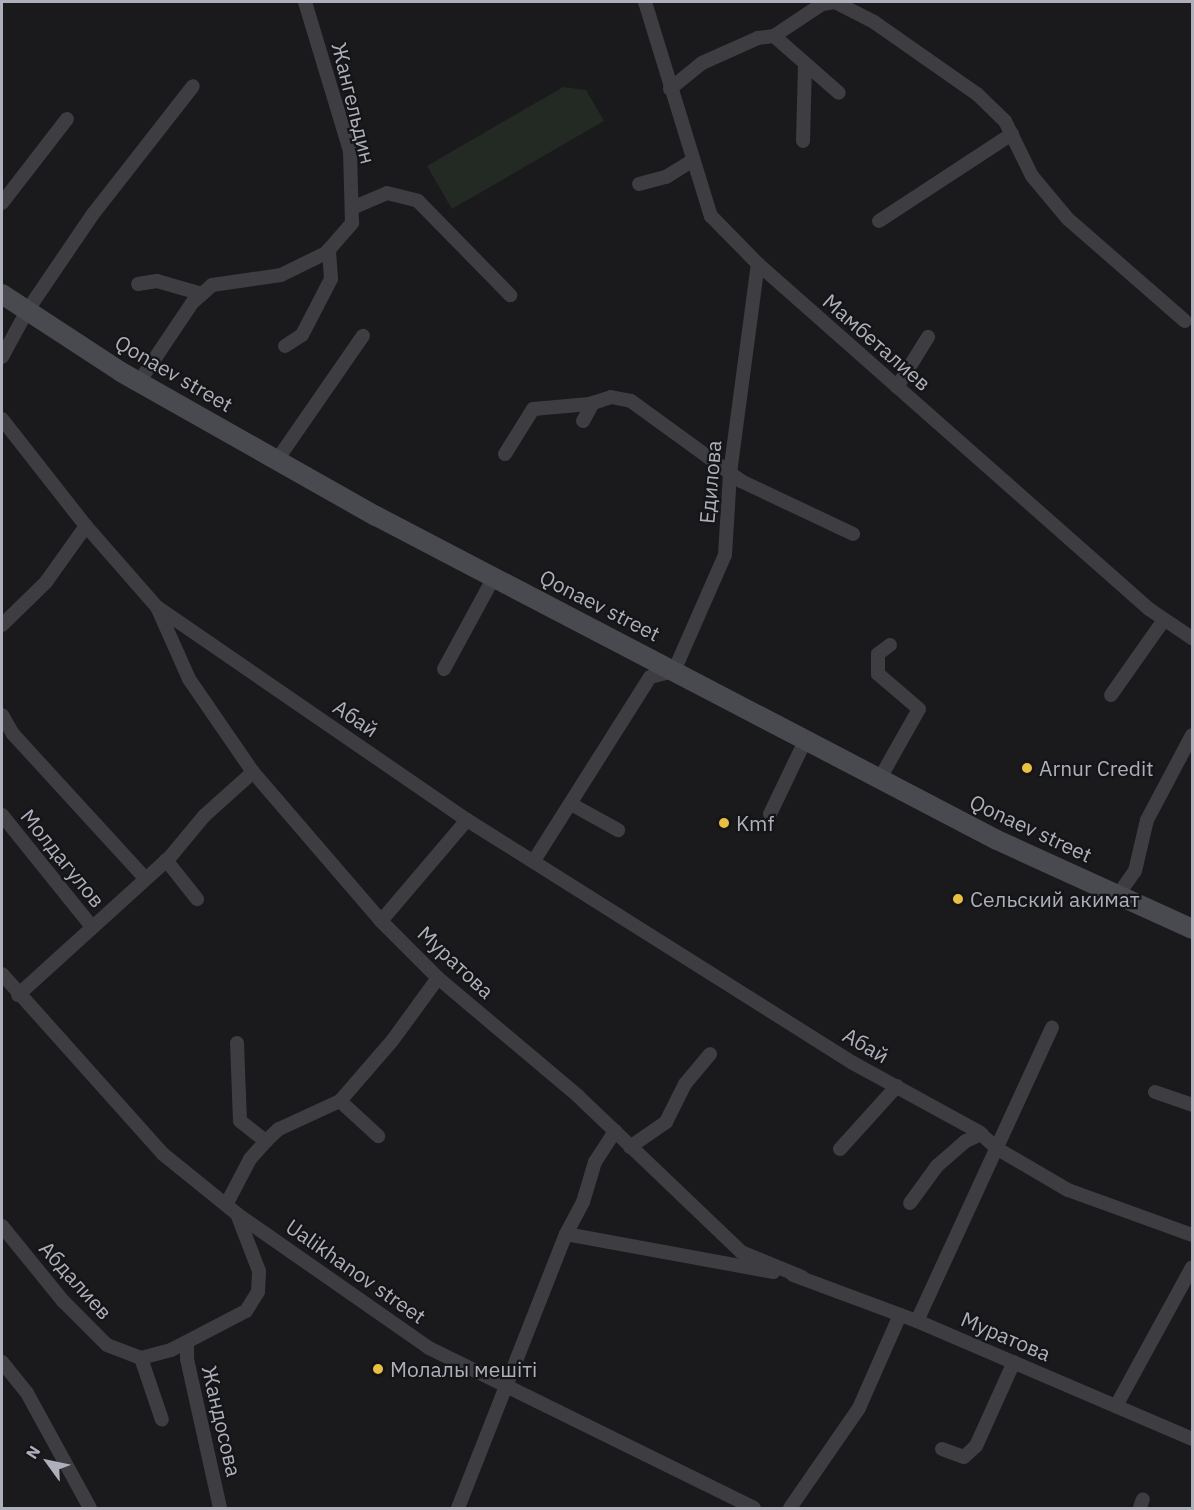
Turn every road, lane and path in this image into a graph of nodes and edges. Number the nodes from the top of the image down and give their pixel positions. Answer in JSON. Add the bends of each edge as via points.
{"nodes":[{"id":1,"x":305,"y":2,"type":"edge"},
{"id":2,"x":645,"y":2,"type":"edge"},
{"id":3,"x":835,"y":2,"type":"edge"},
{"id":4,"x":774,"y":36,"type":"junction"},
{"id":5,"x":806,"y":66,"type":"junction"},
{"id":6,"x":193,"y":86,"type":"dead end"},
{"id":7,"x":670,"y":89,"type":"junction"},
{"id":8,"x":839,"y":93,"type":"dead end"},
{"id":9,"x":67,"y":118,"type":"dead end"},
{"id":10,"x":1012,"y":134,"type":"junction"},
{"id":11,"x":803,"y":141,"type":"dead end"},
{"id":12,"x":692,"y":161,"type":"junction"},
{"id":13,"x":639,"y":184,"type":"dead end"},
{"id":14,"x":2,"y":202,"type":"edge"},
{"id":15,"x":352,"y":208,"type":"junction"},
{"id":16,"x":879,"y":222,"type":"dead end"},
{"id":17,"x":329,"y":249,"type":"junction"},
{"id":18,"x":758,"y":264,"type":"junction"},
{"id":19,"x":138,"y":284,"type":"dead end"},
{"id":20,"x":2,"y":294,"type":"edge"},
{"id":21,"x":202,"y":294,"type":"junction"},
{"id":22,"x":510,"y":295,"type":"dead end"},
{"id":23,"x":27,"y":311,"type":"junction"},
{"id":24,"x":1185,"y":321,"type":"dead end"},
{"id":25,"x":363,"y":336,"type":"dead end"},
{"id":26,"x":928,"y":337,"type":"dead end"},
{"id":27,"x":285,"y":346,"type":"dead end"},
{"id":28,"x":2,"y":357,"type":"edge"},
{"id":29,"x":139,"y":382,"type":"junction"},
{"id":30,"x":897,"y":387,"type":"junction"},
{"id":31,"x":592,"y":403,"type":"junction"},
{"id":32,"x":2,"y":419,"type":"edge"},
{"id":33,"x":583,"y":421,"type":"dead end"},
{"id":34,"x":505,"y":454,"type":"dead end"},
{"id":35,"x":277,"y":460,"type":"junction"},
{"id":36,"x":730,"y":472,"type":"junction"},
{"id":37,"x":86,"y":526,"type":"junction"},
{"id":38,"x":853,"y":534,"type":"dead end"},
{"id":39,"x":494,"y":577,"type":"junction"},
{"id":40,"x":157,"y":607,"type":"junction"},
{"id":41,"x":1164,"y":620,"type":"junction"},
{"id":42,"x":2,"y":625,"type":"edge"},
{"id":43,"x":1192,"y":638,"type":"edge"},
{"id":44,"x":890,"y":645,"type":"dead end"},
{"id":45,"x":444,"y":669,"type":"dead end"},
{"id":46,"x":674,"y":671,"type":"junction"},
{"id":47,"x":1111,"y":695,"type":"dead end"},
{"id":48,"x":2,"y":715,"type":"edge"},
{"id":49,"x":1192,"y":735,"type":"edge"},
{"id":50,"x":805,"y":741,"type":"junction"},
{"id":51,"x":253,"y":772,"type":"junction"},
{"id":52,"x":879,"y":780,"type":"junction"},
{"id":53,"x":571,"y":804,"type":"junction"},
{"id":54,"x":770,"y":814,"type":"dead end"},
{"id":55,"x":2,"y":815,"type":"edge"},
{"id":56,"x":467,"y":820,"type":"junction"},
{"id":57,"x":618,"y":830,"type":"dead end"},
{"id":58,"x":535,"y":859,"type":"junction"},
{"id":59,"x":166,"y":860,"type":"junction"},
{"id":60,"x":145,"y":878,"type":"junction"},
{"id":61,"x":1118,"y":895,"type":"junction"},
{"id":62,"x":197,"y":899,"type":"dead end"},
{"id":63,"x":381,"y":921,"type":"junction"},
{"id":64,"x":92,"y":927,"type":"junction"},
{"id":65,"x":1192,"y":929,"type":"edge"},
{"id":66,"x":2,"y":974,"type":"edge"},
{"id":67,"x":438,"y":978,"type":"junction"},
{"id":68,"x":18,"y":994,"type":"junction"},
{"id":69,"x":1052,"y":1028,"type":"dead end"},
{"id":70,"x":237,"y":1043,"type":"dead end"},
{"id":71,"x":710,"y":1054,"type":"dead end"},
{"id":72,"x":897,"y":1086,"type":"junction"},
{"id":73,"x":1155,"y":1092,"type":"dead end"},
{"id":74,"x":340,"y":1101,"type":"junction"},
{"id":75,"x":1192,"y":1105,"type":"edge"},
{"id":76,"x":615,"y":1131,"type":"junction"},
{"id":77,"x":981,"y":1134,"type":"junction"},
{"id":78,"x":378,"y":1136,"type":"dead end"},
{"id":79,"x":266,"y":1141,"type":"junction"},
{"id":80,"x":630,"y":1147,"type":"junction"},
{"id":81,"x":996,"y":1148,"type":"junction"},
{"id":82,"x":840,"y":1149,"type":"dead end"},
{"id":83,"x":910,"y":1203,"type":"dead end"},
{"id":84,"x":226,"y":1205,"type":"junction"},
{"id":85,"x":237,"y":1214,"type":"junction"},
{"id":86,"x":2,"y":1226,"type":"edge"},
{"id":87,"x":566,"y":1234,"type":"junction"},
{"id":88,"x":1192,"y":1235,"type":"edge"},
{"id":89,"x":1192,"y":1270,"type":"edge"},
{"id":90,"x":802,"y":1277,"type":"junction"},
{"id":91,"x":900,"y":1315,"type":"junction"},
{"id":92,"x":917,"y":1321,"type":"junction"},
{"id":93,"x":187,"y":1342,"type":"junction"},
{"id":94,"x":141,"y":1358,"type":"junction"},
{"id":95,"x":2,"y":1362,"type":"edge"},
{"id":96,"x":1014,"y":1362,"type":"junction"},
{"id":97,"x":507,"y":1385,"type":"junction"},
{"id":98,"x":1116,"y":1406,"type":"junction"},
{"id":99,"x":162,"y":1420,"type":"dead end"},
{"id":100,"x":1192,"y":1439,"type":"edge"},
{"id":101,"x":942,"y":1449,"type":"dead end"},
{"id":102,"x":90,"y":1509,"type":"edge"},
{"id":103,"x":220,"y":1509,"type":"edge"},
{"id":104,"x":458,"y":1509,"type":"edge"},
{"id":105,"x":754,"y":1509,"type":"edge"},
{"id":106,"x":790,"y":1509,"type":"edge"}],
"edges":[{"from":1,"to":15,"type":"street","name":"Жангельдин","via":[[350,151]]},
{"from":2,"to":7,"type":"street","name":"Мамбеталиев"},
{"from":3,"to":4,"type":"street","via":[[822,4]]},
{"from":3,"to":10,"type":"street","via":[[874,22],[978,94]]},
{"from":4,"to":5,"type":"street"},
{"from":4,"to":7,"type":"street","via":[[758,38],[702,63]]},
{"from":5,"to":8,"type":"street"},
{"from":5,"to":11,"type":"street"},
{"from":6,"to":23,"type":"street","via":[[93,214]]},
{"from":7,"to":12,"type":"street","name":"Мамбеталиев"},
{"from":9,"to":14,"type":"street"},
{"from":10,"to":16,"type":"street"},
{"from":10,"to":24,"type":"street","via":[[1032,176],[1068,219]]},
{"from":12,"to":13,"type":"street","via":[[666,177]]},
{"from":12,"to":18,"type":"street","name":"Мамбеталиев","via":[[711,216]]},
{"from":15,"to":17,"type":"street","name":"Жангельдин","via":[[352,223]]},
{"from":15,"to":22,"type":"street","via":[[387,193],[418,201]]},
{"from":17,"to":21,"type":"street","name":"Жангельдин","via":[[281,275],[212,285]]},
{"from":17,"to":27,"type":"street","via":[[331,279],[302,335]]},
{"from":18,"to":30,"type":"street","name":"Мамбеталиев"},
{"from":18,"to":36,"type":"street","name":"Едилова"},
{"from":19,"to":21,"type":"street","via":[[157,281]]},
{"from":20,"to":23,"type":"main road","name":"Qonaev street"},
{"from":21,"to":29,"type":"street"},
{"from":23,"to":28,"type":"street"},
{"from":23,"to":29,"type":"main road","name":"Qonaev street"},
{"from":25,"to":35,"type":"street"},
{"from":26,"to":30,"type":"street"},
{"from":29,"to":35,"type":"main road","name":"Qonaev street"},
{"from":30,"to":41,"type":"street","name":"Мамбеталиев"},
{"from":31,"to":33,"type":"street"},
{"from":31,"to":34,"type":"street","via":[[533,409]]},
{"from":31,"to":36,"type":"street","via":[[611,397],[632,401]]},
{"from":32,"to":37,"type":"street"},
{"from":35,"to":39,"type":"main road","name":"Qonaev street"},
{"from":36,"to":38,"type":"street"},
{"from":36,"to":46,"type":"street","name":"Едилова","via":[[725,555]]},
{"from":37,"to":40,"type":"street"},
{"from":37,"to":42,"type":"street","via":[[46,582]]},
{"from":39,"to":45,"type":"street"},
{"from":39,"to":46,"type":"main road","name":"Qonaev street"},
{"from":40,"to":51,"type":"street","name":"Муратова","via":[[189,679]]},
{"from":40,"to":56,"type":"street","name":"Абай"},
{"from":41,"to":43,"type":"street","name":"Мамбеталиев"},
{"from":41,"to":47,"type":"street"},
{"from":44,"to":52,"type":"street","via":[[878,654],[878,674],[919,709]]},
{"from":46,"to":50,"type":"main road","name":"Qonaev street"},
{"from":46,"to":53,"type":"street","via":[[650,677]]},
{"from":48,"to":60,"type":"street","via":[[13,734]]},
{"from":49,"to":61,"type":"street","via":[[1147,820],[1135,871]]},
{"from":50,"to":52,"type":"main road","name":"Qonaev street"},
{"from":50,"to":54,"type":"street"},
{"from":51,"to":59,"type":"street","via":[[204,816]]},
{"from":51,"to":63,"type":"street","name":"Муратова"},
{"from":52,"to":61,"type":"main road","name":"Qonaev street","via":[[996,840]]},
{"from":53,"to":57,"type":"street"},
{"from":53,"to":58,"type":"street"},
{"from":55,"to":64,"type":"street","name":"Молдагулов"},
{"from":56,"to":58,"type":"street","name":"Абай"},
{"from":56,"to":63,"type":"street"},
{"from":58,"to":72,"type":"street","name":"Абай","via":[[853,1063]]},
{"from":59,"to":60,"type":"street"},
{"from":59,"to":62,"type":"street"},
{"from":60,"to":64,"type":"street"},
{"from":61,"to":65,"type":"main road","name":"Qonaev street"},
{"from":63,"to":67,"type":"street","name":"Муратова"},
{"from":64,"to":68,"type":"street"},
{"from":66,"to":68,"type":"street","name":"Ualikhanov street"},
{"from":67,"to":74,"type":"street"},
{"from":67,"to":76,"type":"street","name":"Муратова"},
{"from":68,"to":84,"type":"street","name":"Ualikhanov street","via":[[163,1154]]},
{"from":69,"to":81,"type":"street"},
{"from":70,"to":79,"type":"street","via":[[240,1121]]},
{"from":71,"to":80,"type":"street","via":[[680,1092],[666,1122]]},
{"from":72,"to":77,"type":"street","name":"Абай"},
{"from":72,"to":82,"type":"street"},
{"from":73,"to":75,"type":"street"},
{"from":74,"to":78,"type":"street"},
{"from":74,"to":79,"type":"street","via":[[279,1129]]},
{"from":76,"to":80,"type":"street","name":"Муратова"},
{"from":76,"to":87,"type":"street","via":[[595,1162],[583,1202]]},
{"from":77,"to":81,"type":"street","name":"Абай"},
{"from":77,"to":83,"type":"street","via":[[966,1141],[937,1166]]},
{"from":79,"to":84,"type":"street","via":[[250,1159]]},
{"from":80,"to":90,"type":"street","name":"Муратова","via":[[741,1251]]},
{"from":81,"to":88,"type":"street","name":"Абай","via":[[1068,1190]]},
{"from":81,"to":92,"type":"street"},
{"from":84,"to":85,"type":"street","name":"Ualikhanov street"},
{"from":85,"to":93,"type":"street","via":[[259,1271],[258,1292],[246,1311]]},
{"from":85,"to":97,"type":"street","name":"Ualikhanov street","via":[[429,1348]]},
{"from":86,"to":94,"type":"street","name":"Абдалиев","via":[[106,1345]]},
{"from":87,"to":90,"type":"street","name":"Муратова"},
{"from":87,"to":97,"type":"street"},
{"from":89,"to":98,"type":"street"},
{"from":90,"to":91,"type":"street","name":"Муратова"},
{"from":91,"to":92,"type":"street","name":"Муратова"},
{"from":91,"to":106,"type":"street","via":[[859,1408]]},
{"from":92,"to":96,"type":"street","name":"Муратова"},
{"from":93,"to":94,"type":"street"},
{"from":93,"to":103,"type":"street","name":"Жандосова","via":[[187,1359]]},
{"from":94,"to":99,"type":"street"},
{"from":95,"to":102,"type":"street","via":[[27,1392]]},
{"from":96,"to":98,"type":"street","name":"Муратова"},
{"from":96,"to":101,"type":"street","via":[[976,1446],[964,1456]]},
{"from":97,"to":104,"type":"street"},
{"from":97,"to":105,"type":"street","name":"Ualikhanov street"},
{"from":98,"to":100,"type":"street","name":"Муратова"}]}
